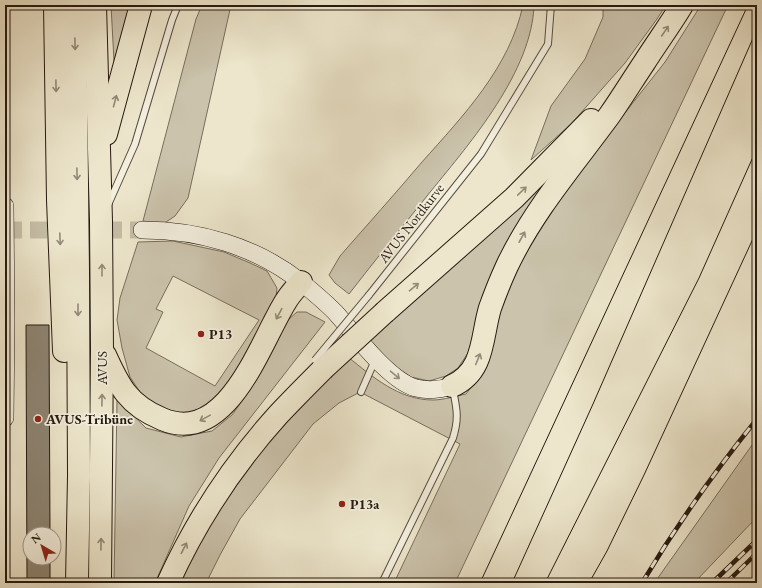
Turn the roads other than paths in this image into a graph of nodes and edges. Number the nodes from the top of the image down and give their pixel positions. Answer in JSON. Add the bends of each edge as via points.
{"nodes":[{"id":1,"x":55,"y":5,"type":"edge"},
{"id":2,"x":74,"y":5,"type":"edge"},
{"id":3,"x":95,"y":5,"type":"edge"},
{"id":4,"x":141,"y":5,"type":"edge"},
{"id":5,"x":178,"y":5,"type":"edge"},
{"id":6,"x":551,"y":5,"type":"edge"},
{"id":7,"x":682,"y":5,"type":"edge"},
{"id":8,"x":648,"y":57,"type":"junction"},
{"id":9,"x":100,"y":152,"type":"junction"},
{"id":10,"x":5,"y":206,"type":"edge"},
{"id":11,"x":101,"y":221,"type":"junction"},
{"id":12,"x":142,"y":230,"type":"tunnel mouth"},
{"id":13,"x":301,"y":282,"type":"junction"},
{"id":14,"x":6,"y":322,"type":"edge"},
{"id":15,"x":102,"y":349,"type":"junction"},
{"id":16,"x":371,"y":354,"type":"junction"},
{"id":17,"x":316,"y":365,"type":"junction"},
{"id":18,"x":452,"y":386,"type":"junction"},
{"id":19,"x":292,"y":391,"type":"dead end"},
{"id":20,"x":360,"y":392,"type":"dead end"},
{"id":21,"x":5,"y":418,"type":"edge"},
{"id":22,"x":258,"y":439,"type":"junction"},
{"id":23,"x":79,"y":476,"type":"junction"},
{"id":24,"x":77,"y":583,"type":"edge"},
{"id":25,"x":100,"y":583,"type":"edge"},
{"id":26,"x":168,"y":583,"type":"edge"},
{"id":27,"x":382,"y":583,"type":"edge"}],
"edges":[{"from":1,"to":23,"type":"highway","one_way":true,"via":[[66,432]]},
{"from":2,"to":23,"type":"highway","one_way":true},
{"from":3,"to":9,"type":"highway","name":"AVUS"},
{"from":9,"to":4,"type":"highway","one_way":true},
{"from":5,"to":11,"type":"lane","via":[[136,144]]},
{"from":6,"to":17,"type":"lane","name":"AVUS Nordkurve","bridge":true,"via":[[548,44],[481,154]]},
{"from":8,"to":7,"type":"highway","one_way":true},
{"from":17,"to":8,"type":"highway","one_way":true,"bridge":true,"via":[[385,312],[514,198],[594,117]]},
{"from":18,"to":8,"type":"highway","one_way":true,"via":[[460,382],[476,365],[490,309],[506,267],[523,235],[543,203],[610,114]]},
{"from":9,"to":11,"type":"highway","name":"AVUS"},
{"from":10,"to":14,"type":"main road"},
{"from":15,"to":11,"type":"highway","name":"AVUS","one_way":true},
{"from":12,"to":13,"type":"main road","via":[[167,230],[216,239],[252,253]]},
{"from":13,"to":15,"type":"highway","one_way":true,"via":[[286,301],[236,390],[220,408],[201,421],[183,424],[149,414],[130,398],[117,382]]},
{"from":13,"to":16,"type":"main road","via":[[333,311]]},
{"from":14,"to":21,"type":"main road"},
{"from":25,"to":15,"type":"highway","name":"AVUS","one_way":true},
{"from":16,"to":18,"type":"main road","one_way":true,"via":[[400,380],[415,388],[438,390]]},
{"from":16,"to":20,"type":"lane"},
{"from":17,"to":22,"type":"highway"},
{"from":18,"to":27,"type":"lane","via":[[457,408],[457,426],[453,438]]},
{"from":19,"to":22,"type":"lane"},
{"from":26,"to":22,"type":"highway","one_way":true,"via":[[190,538],[216,495]]},
{"from":23,"to":24,"type":"highway"}]}
